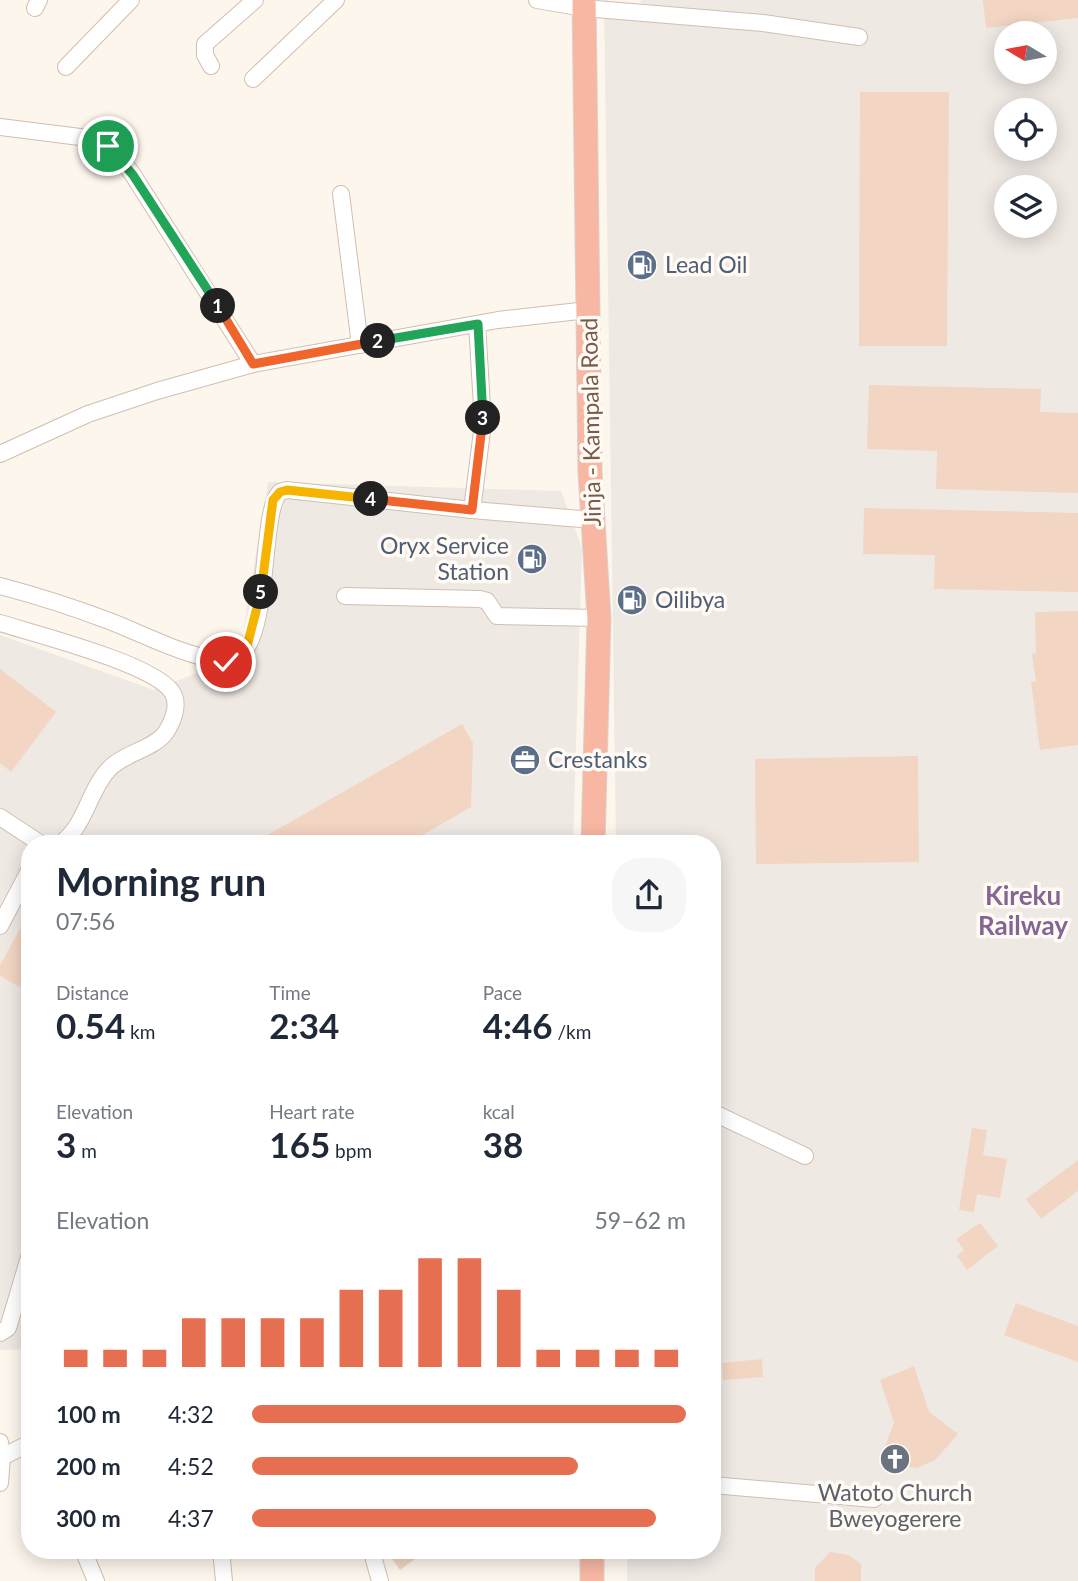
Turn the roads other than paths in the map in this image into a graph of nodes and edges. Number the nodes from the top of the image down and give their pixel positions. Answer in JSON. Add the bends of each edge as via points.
{"nodes":[{"id":1,"x":131,"y":0,"type":"edge"},
{"id":2,"x":256,"y":0,"type":"edge"},
{"id":3,"x":337,"y":0,"type":"edge"},
{"id":4,"x":537,"y":0,"type":"edge"},
{"id":5,"x":584,"y":4,"type":"edge"},
{"id":6,"x":657,"y":7,"type":"edge"},
{"id":7,"x":859,"y":37,"type":"dead end"},
{"id":8,"x":66,"y":66,"type":"dead end"},
{"id":9,"x":211,"y":66,"type":"dead end"},
{"id":10,"x":253,"y":79,"type":"dead end"},
{"id":11,"x":0,"y":127,"type":"edge"},
{"id":12,"x":341,"y":194,"type":"dead end"},
{"id":13,"x":588,"y":310,"type":"junction"},
{"id":14,"x":478,"y":324,"type":"junction"},
{"id":15,"x":360,"y":345,"type":"junction"},
{"id":16,"x":253,"y":364,"type":"junction"},
{"id":17,"x":0,"y":454,"type":"edge"},
{"id":18,"x":472,"y":510,"type":"junction"},
{"id":19,"x":593,"y":520,"type":"junction"},
{"id":20,"x":0,"y":586,"type":"edge"},
{"id":21,"x":345,"y":596,"type":"dead end"},
{"id":22,"x":599,"y":618,"type":"junction"},
{"id":23,"x":0,"y":623,"type":"edge"},
{"id":24,"x":0,"y":817,"type":"edge"},
{"id":25,"x":27,"y":835,"type":"edge"},
{"id":26,"x":70,"y":835,"type":"edge"},
{"id":27,"x":593,"y":835,"type":"edge"},
{"id":28,"x":21,"y":886,"type":"edge"},
{"id":29,"x":0,"y":926,"type":"edge"},
{"id":30,"x":721,"y":1116,"type":"edge"},
{"id":31,"x":805,"y":1156,"type":"dead end"},
{"id":32,"x":21,"y":1284,"type":"edge"},
{"id":33,"x":0,"y":1334,"type":"edge"},
{"id":34,"x":21,"y":1445,"type":"edge"},
{"id":35,"x":1,"y":1449,"type":"edge"},
{"id":36,"x":0,"y":1483,"type":"edge"},
{"id":37,"x":721,"y":1486,"type":"edge"},
{"id":38,"x":874,"y":1499,"type":"dead end"},
{"id":39,"x":87,"y":1559,"type":"edge"},
{"id":40,"x":222,"y":1559,"type":"edge"},
{"id":41,"x":592,"y":1559,"type":"edge"},
{"id":42,"x":374,"y":1560,"type":"dead end"},
{"id":43,"x":96,"y":1581,"type":"edge"},
{"id":44,"x":224,"y":1581,"type":"edge"},
{"id":45,"x":380,"y":1581,"type":"edge"},
{"id":46,"x":592,"y":1581,"type":"edge"}],
"edges":[{"from":1,"to":8,"type":"street"},
{"from":2,"to":9,"type":"street","via":[[205,44]]},
{"from":3,"to":10,"type":"street"},
{"from":4,"to":5,"type":"street"},
{"from":5,"to":6,"type":"street"},
{"from":5,"to":13,"type":"highway","name":"Jinja - Kampala Road"},
{"from":6,"to":7,"type":"street"},
{"from":11,"to":16,"type":"street","via":[[88,138],[115,152]]},
{"from":12,"to":15,"type":"street"},
{"from":13,"to":14,"type":"street"},
{"from":13,"to":19,"type":"highway","name":"Jinja - Kampala Road"},
{"from":14,"to":15,"type":"street"},
{"from":14,"to":18,"type":"street","via":[[483,423]]},
{"from":15,"to":16,"type":"street"},
{"from":16,"to":17,"type":"street","via":[[88,414]]},
{"from":18,"to":19,"type":"street"},
{"from":18,"to":20,"type":"street","via":[[280,492],[273,500],[250,642],[235,661],[170,646],[78,609]]},
{"from":19,"to":22,"type":"highway","name":"Jinja - Kampala Road"},
{"from":21,"to":22,"type":"street","via":[[480,599],[497,616]]},
{"from":22,"to":27,"type":"highway","name":"Jinja - Kampala Road"},
{"from":23,"to":26,"type":"street","via":[[124,663],[159,679],[172,693],[176,707],[164,736],[110,766]]},
{"from":24,"to":25,"type":"street"},
{"from":28,"to":29,"type":"street"},
{"from":30,"to":31,"type":"street"},
{"from":32,"to":33,"type":"street","via":[[8,1328]]},
{"from":34,"to":35,"type":"street"},
{"from":35,"to":36,"type":"street"},
{"from":37,"to":38,"type":"street"},
{"from":39,"to":43,"type":"street"},
{"from":40,"to":44,"type":"street"},
{"from":41,"to":46,"type":"highway"},
{"from":42,"to":45,"type":"street"}]}
